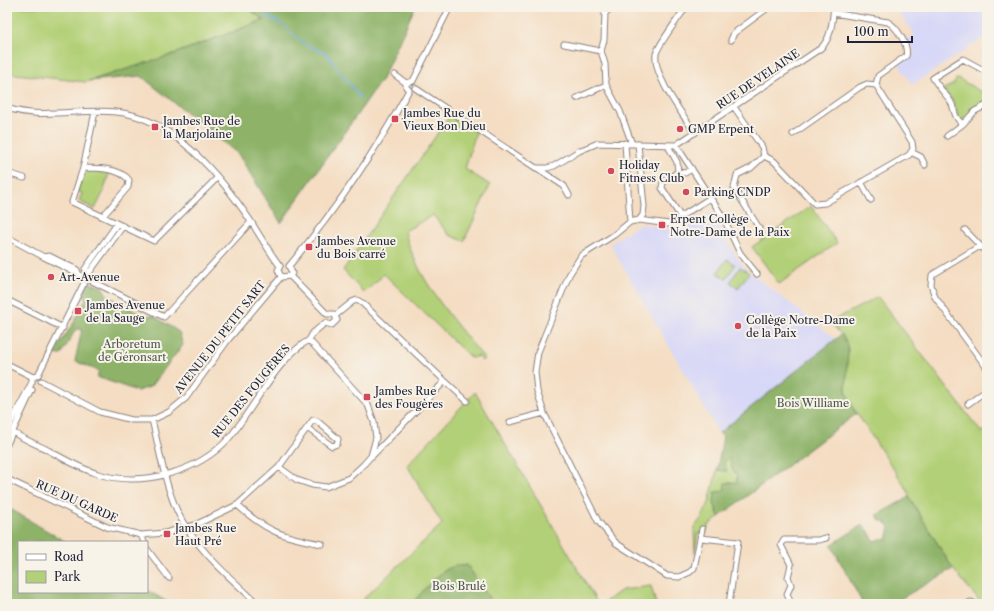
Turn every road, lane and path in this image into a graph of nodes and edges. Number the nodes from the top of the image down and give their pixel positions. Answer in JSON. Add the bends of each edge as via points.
{"nodes":[{"id":1,"x":450,"y":7,"type":"edge"},
{"id":2,"x":595,"y":7,"type":"edge"},
{"id":3,"x":612,"y":7,"type":"edge"},
{"id":4,"x":686,"y":7,"type":"edge"},
{"id":5,"x":769,"y":7,"type":"edge"},
{"id":6,"x":834,"y":7,"type":"edge"},
{"id":7,"x":606,"y":12,"type":"junction"},
{"id":8,"x":833,"y":13,"type":"junction"},
{"id":9,"x":731,"y":40,"type":"dead end"},
{"id":10,"x":564,"y":44,"type":"dead end"},
{"id":11,"x":601,"y":51,"type":"junction"},
{"id":12,"x":987,"y":72,"type":"edge"},
{"id":13,"x":395,"y":75,"type":"dead end"},
{"id":14,"x":413,"y":81,"type":"junction"},
{"id":15,"x":406,"y":83,"type":"junction"},
{"id":16,"x":876,"y":84,"type":"junction"},
{"id":17,"x":606,"y":85,"type":"junction"},
{"id":18,"x":415,"y":88,"type":"junction"},
{"id":19,"x":409,"y":90,"type":"junction"},
{"id":20,"x":577,"y":98,"type":"dead end"},
{"id":21,"x":987,"y":105,"type":"edge"},
{"id":22,"x":734,"y":107,"type":"junction"},
{"id":23,"x":7,"y":108,"type":"edge"},
{"id":24,"x":95,"y":112,"type":"junction"},
{"id":25,"x":963,"y":124,"type":"junction"},
{"id":26,"x":695,"y":133,"type":"junction"},
{"id":27,"x":793,"y":134,"type":"dead end"},
{"id":28,"x":947,"y":136,"type":"dead end"},
{"id":29,"x":624,"y":143,"type":"junction"},
{"id":30,"x":632,"y":144,"type":"junction"},
{"id":31,"x":638,"y":144,"type":"junction"},
{"id":32,"x":676,"y":144,"type":"junction"},
{"id":33,"x":668,"y":146,"type":"junction"},
{"id":34,"x":911,"y":152,"type":"junction"},
{"id":35,"x":764,"y":156,"type":"junction"},
{"id":36,"x":925,"y":165,"type":"dead end"},
{"id":37,"x":83,"y":168,"type":"junction"},
{"id":38,"x":536,"y":168,"type":"junction"},
{"id":39,"x":692,"y":169,"type":"junction"},
{"id":40,"x":7,"y":172,"type":"edge"},
{"id":41,"x":678,"y":172,"type":"junction"},
{"id":42,"x":24,"y":178,"type":"dead end"},
{"id":43,"x":217,"y":178,"type":"junction"},
{"id":44,"x":861,"y":182,"type":"junction"},
{"id":45,"x":569,"y":195,"type":"dead end"},
{"id":46,"x":710,"y":198,"type":"junction"},
{"id":47,"x":871,"y":200,"type":"dead end"},
{"id":48,"x":643,"y":215,"type":"junction"},
{"id":49,"x":103,"y":216,"type":"junction"},
{"id":50,"x":681,"y":217,"type":"junction"},
{"id":51,"x":639,"y":220,"type":"junction"},
{"id":52,"x":251,"y":222,"type":"junction"},
{"id":53,"x":630,"y":222,"type":"junction"},
{"id":54,"x":672,"y":222,"type":"junction"},
{"id":55,"x":117,"y":224,"type":"junction"},
{"id":56,"x":123,"y":226,"type":"junction"},
{"id":57,"x":679,"y":228,"type":"dead end"},
{"id":58,"x":760,"y":228,"type":"dead end"},
{"id":59,"x":965,"y":230,"type":"dead end"},
{"id":60,"x":7,"y":236,"type":"edge"},
{"id":61,"x":980,"y":246,"type":"junction"},
{"id":62,"x":987,"y":253,"type":"edge"},
{"id":63,"x":280,"y":266,"type":"junction"},
{"id":64,"x":289,"y":266,"type":"junction"},
{"id":65,"x":757,"y":274,"type":"dead end"},
{"id":66,"x":88,"y":275,"type":"junction"},
{"id":67,"x":290,"y":276,"type":"junction"},
{"id":68,"x":281,"y":277,"type":"junction"},
{"id":69,"x":7,"y":300,"type":"edge"},
{"id":70,"x":327,"y":314,"type":"junction"},
{"id":71,"x":336,"y":315,"type":"junction"},
{"id":72,"x":325,"y":323,"type":"junction"},
{"id":73,"x":63,"y":328,"type":"junction"},
{"id":74,"x":309,"y":340,"type":"junction"},
{"id":75,"x":7,"y":364,"type":"edge"},
{"id":76,"x":987,"y":368,"type":"edge"},
{"id":77,"x":34,"y":379,"type":"junction"},
{"id":78,"x":445,"y":381,"type":"junction"},
{"id":79,"x":987,"y":390,"type":"edge"},
{"id":80,"x":467,"y":401,"type":"dead end"},
{"id":81,"x":968,"y":404,"type":"dead end"},
{"id":82,"x":544,"y":412,"type":"junction"},
{"id":83,"x":152,"y":420,"type":"junction"},
{"id":84,"x":510,"y":422,"type":"dead end"},
{"id":85,"x":307,"y":428,"type":"junction"},
{"id":86,"x":9,"y":431,"type":"edge"},
{"id":87,"x":376,"y":438,"type":"junction"},
{"id":88,"x":385,"y":442,"type":"junction"},
{"id":89,"x":7,"y":444,"type":"edge"},
{"id":90,"x":371,"y":456,"type":"junction"},
{"id":91,"x":279,"y":467,"type":"junction"},
{"id":92,"x":165,"y":473,"type":"junction"},
{"id":93,"x":7,"y":479,"type":"edge"},
{"id":94,"x":237,"y":505,"type":"junction"},
{"id":95,"x":185,"y":527,"type":"junction"},
{"id":96,"x":702,"y":529,"type":"dead end"},
{"id":97,"x":141,"y":535,"type":"junction"},
{"id":98,"x":701,"y":538,"type":"junction"},
{"id":99,"x":826,"y":538,"type":"dead end"},
{"id":100,"x":144,"y":541,"type":"edge"},
{"id":101,"x":322,"y":544,"type":"dead end"},
{"id":102,"x":148,"y":550,"type":"edge"},
{"id":103,"x":169,"y":578,"type":"dead end"},
{"id":104,"x":255,"y":601,"type":"dead end"},
{"id":105,"x":729,"y":604,"type":"edge"},
{"id":106,"x":791,"y":604,"type":"edge"},
{"id":107,"x":966,"y":604,"type":"edge"},
{"id":108,"x":976,"y":604,"type":"edge"}],
"edges":[{"from":1,"to":14,"type":"street"},
{"from":2,"to":7,"type":"street"},
{"from":3,"to":7,"type":"street"},
{"from":4,"to":26,"type":"street","via":[[656,53],[662,80]]},
{"from":5,"to":9,"type":"street","via":[[734,33]]},
{"from":6,"to":8,"type":"street","name":"RUE DE VELAINE"},
{"from":7,"to":11,"type":"street"},
{"from":8,"to":16,"type":"street","via":[[888,22],[904,43],[906,56],[878,76]]},
{"from":8,"to":22,"type":"street","name":"RUE DE VELAINE","via":[[829,35],[821,48]]},
{"from":10,"to":11,"type":"street"},
{"from":11,"to":17,"type":"street","via":[[605,64]]},
{"from":12,"to":25,"type":"street","via":[[962,59],[933,78],[948,99],[957,120]]},
{"from":13,"to":15,"type":"street"},
{"from":14,"to":15,"type":"street"},
{"from":14,"to":18,"type":"street"},
{"from":15,"to":19,"type":"street"},
{"from":16,"to":27,"type":"street","via":[[860,87]]},
{"from":16,"to":34,"type":"street","via":[[912,142]]},
{"from":17,"to":20,"type":"street"},
{"from":17,"to":30,"type":"street","via":[[620,111]]},
{"from":18,"to":19,"type":"street"},
{"from":18,"to":38,"type":"street"},
{"from":19,"to":64,"type":"street","via":[[381,138],[315,234]]},
{"from":21,"to":25,"type":"street","via":[[975,111]]},
{"from":22,"to":26,"type":"street","name":"RUE DE VELAINE"},
{"from":22,"to":35,"type":"street","via":[[762,147]]},
{"from":23,"to":24,"type":"street","via":[[34,113]]},
{"from":24,"to":37,"type":"street"},
{"from":24,"to":43,"type":"street","via":[[126,112],[160,126],[189,148]]},
{"from":25,"to":28,"type":"street"},
{"from":26,"to":32,"type":"street","name":"RUE DE VELAINE"},
{"from":29,"to":30,"type":"street","name":"RUE DE VELAINE"},
{"from":29,"to":38,"type":"street","name":"RUE DE VELAINE","via":[[598,144],[579,151],[554,166]]},
{"from":29,"to":53,"type":"street"},
{"from":30,"to":31,"type":"street","name":"RUE DE VELAINE"},
{"from":31,"to":33,"type":"street","name":"RUE DE VELAINE"},
{"from":31,"to":48,"type":"street"},
{"from":32,"to":33,"type":"street","name":"RUE DE VELAINE"},
{"from":32,"to":39,"type":"street"},
{"from":33,"to":41,"type":"street","via":[[677,162]]},
{"from":34,"to":36,"type":"street","via":[[921,157]]},
{"from":34,"to":44,"type":"street"},
{"from":35,"to":44,"type":"street","via":[[774,161],[815,204],[825,203]]},
{"from":35,"to":58,"type":"street","via":[[751,168],[737,175],[734,188]]},
{"from":37,"to":49,"type":"street","via":[[72,202]]},
{"from":37,"to":49,"type":"street","via":[[109,170],[129,180],[128,187]]},
{"from":38,"to":45,"type":"street","via":[[564,186]]},
{"from":39,"to":41,"type":"street","via":[[685,173]]},
{"from":39,"to":46,"type":"street"},
{"from":40,"to":42,"type":"street"},
{"from":41,"to":50,"type":"street","via":[[662,185]]},
{"from":43,"to":52,"type":"street"},
{"from":43,"to":56,"type":"street","via":[[154,241]]},
{"from":44,"to":47,"type":"street"},
{"from":46,"to":50,"type":"street"},
{"from":46,"to":65,"type":"street","via":[[723,217],[740,253]]},
{"from":48,"to":51,"type":"street"},
{"from":48,"to":54,"type":"street"},
{"from":49,"to":55,"type":"street"},
{"from":50,"to":54,"type":"street"},
{"from":51,"to":53,"type":"street"},
{"from":51,"to":54,"type":"street"},
{"from":52,"to":63,"type":"street"},
{"from":52,"to":66,"type":"street","via":[[164,317]]},
{"from":53,"to":82,"type":"street","via":[[580,256],[569,275],[538,352],[535,372],[537,391]]},
{"from":54,"to":57,"type":"street"},
{"from":55,"to":56,"type":"street"},
{"from":55,"to":66,"type":"street","via":[[85,269]]},
{"from":56,"to":66,"type":"street"},
{"from":59,"to":61,"type":"street"},
{"from":60,"to":66,"type":"street","via":[[77,270],[78,273]]},
{"from":61,"to":62,"type":"street"},
{"from":61,"to":76,"type":"street","via":[[932,275],[932,285],[935,297]]},
{"from":63,"to":64,"type":"street"},
{"from":63,"to":68,"type":"street","via":[[278,270]]},
{"from":64,"to":67,"type":"street","via":[[292,273]]},
{"from":66,"to":73,"type":"street"},
{"from":67,"to":68,"type":"street"},
{"from":67,"to":70,"type":"street"},
{"from":68,"to":83,"type":"street","name":"AVENUE DU PETIT SART","via":[[228,340],[186,398],[169,412]]},
{"from":69,"to":73,"type":"street"},
{"from":70,"to":71,"type":"street"},
{"from":70,"to":72,"type":"street","via":[[324,318]]},
{"from":71,"to":72,"type":"street","via":[[337,320],[334,324],[329,326]]},
{"from":71,"to":78,"type":"street","via":[[357,300]]},
{"from":72,"to":74,"type":"street","name":"RUE DES FOUGÈRES"},
{"from":73,"to":77,"type":"street"},
{"from":74,"to":87,"type":"street","via":[[368,405]]},
{"from":74,"to":92,"type":"street","name":"RUE DES FOUGÈRES","via":[[302,344],[274,375],[228,439],[205,458],[180,470]]},
{"from":75,"to":77,"type":"street"},
{"from":77,"to":83,"type":"street","name":"AVENUE DU PETIT SART","via":[[100,412],[132,420]]},
{"from":77,"to":86,"type":"street"},
{"from":78,"to":80,"type":"street"},
{"from":78,"to":88,"type":"street"},
{"from":79,"to":81,"type":"street"},
{"from":82,"to":84,"type":"street"},
{"from":82,"to":98,"type":"street","via":[[598,521],[616,543],[667,576],[679,577],[694,568]]},
{"from":83,"to":92,"type":"street"},
{"from":85,"to":85,"type":"street","via":[[332,446],[337,444],[338,439],[318,421],[312,420]]},
{"from":85,"to":91,"type":"street","name":"RUE DU GARDE"},
{"from":86,"to":89,"type":"street"},
{"from":86,"to":92,"type":"street","name":"RUE DES FOUGÈRES","via":[[96,473],[137,479]]},
{"from":87,"to":88,"type":"street"},
{"from":87,"to":90,"type":"street"},
{"from":88,"to":90,"type":"street"},
{"from":90,"to":91,"type":"street","via":[[349,478],[326,487],[297,480]]},
{"from":91,"to":94,"type":"street","name":"RUE DU GARDE"},
{"from":92,"to":95,"type":"street"},
{"from":93,"to":97,"type":"street","name":"RUE DU GARDE","via":[[106,527]]},
{"from":94,"to":95,"type":"street","name":"RUE DU GARDE"},
{"from":94,"to":101,"type":"street","via":[[254,521],[273,532]]},
{"from":95,"to":97,"type":"street","name":"RUE DU GARDE","via":[[165,533]]},
{"from":95,"to":104,"type":"street","via":[[213,561]]},
{"from":96,"to":98,"type":"street"},
{"from":97,"to":100,"type":"street"},
{"from":98,"to":105,"type":"street","via":[[738,542]]},
{"from":99,"to":106,"type":"street","via":[[784,540],[781,545],[791,565],[788,577],[791,585],[787,594]]},
{"from":102,"to":103,"type":"street"},
{"from":107,"to":108,"type":"street"}]}
